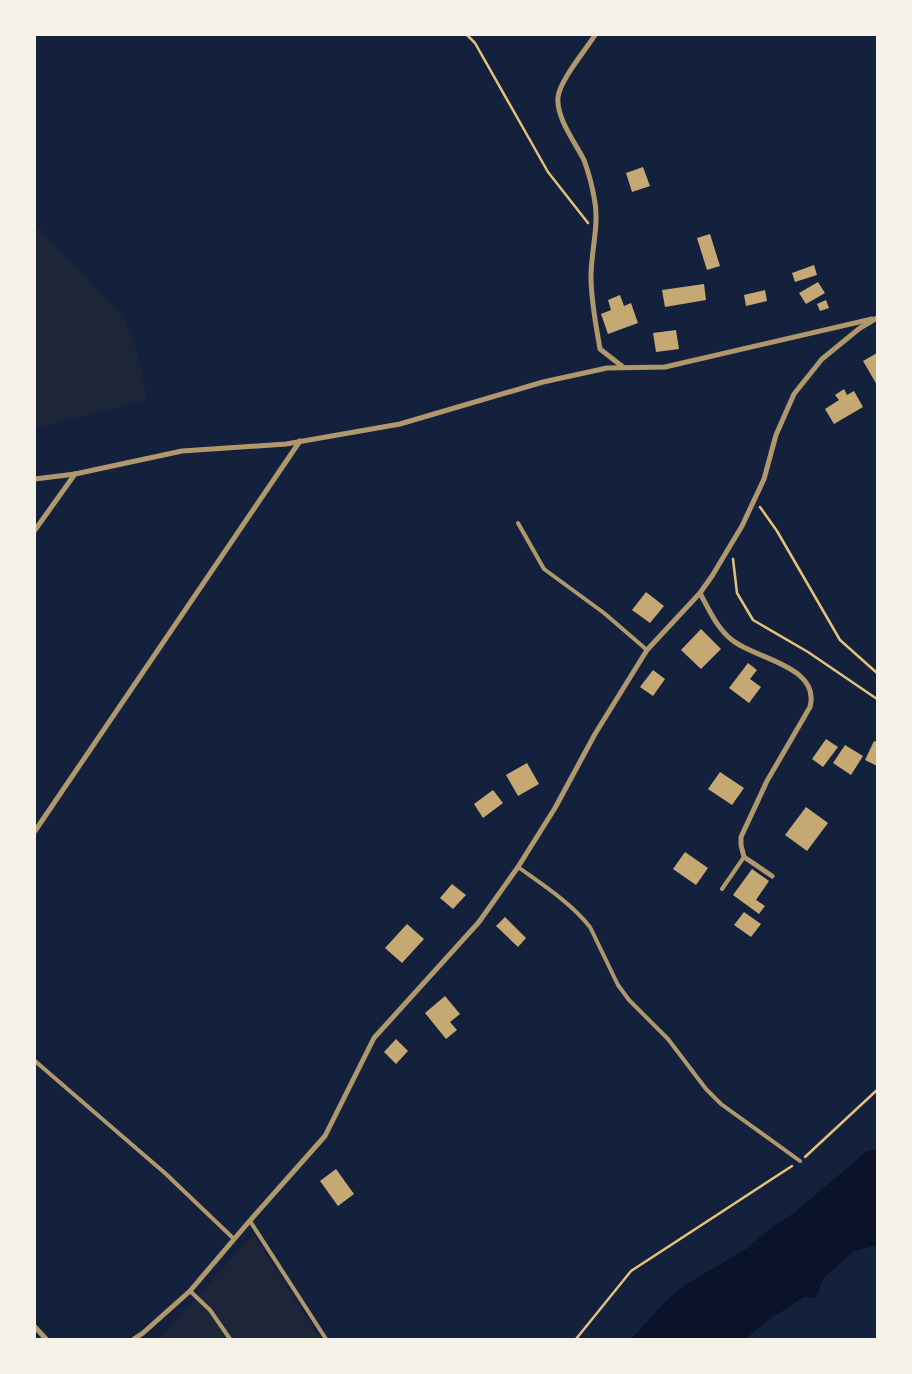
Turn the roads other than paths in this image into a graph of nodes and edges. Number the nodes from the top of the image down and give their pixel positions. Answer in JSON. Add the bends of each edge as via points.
{"nodes":[{"id":1,"x":595,"y":35,"type":"edge"},
{"id":2,"x":877,"y":318,"type":"edge"},
{"id":3,"x":623,"y":367,"type":"junction"},
{"id":4,"x":300,"y":441,"type":"junction"},
{"id":5,"x":75,"y":474,"type":"junction"},
{"id":6,"x":35,"y":479,"type":"edge"},
{"id":7,"x":518,"y":523,"type":"dead end"},
{"id":8,"x":35,"y":530,"type":"edge"},
{"id":9,"x":700,"y":593,"type":"junction"},
{"id":10,"x":647,"y":650,"type":"junction"},
{"id":11,"x":35,"y":831,"type":"edge"},
{"id":12,"x":744,"y":857,"type":"junction"},
{"id":13,"x":518,"y":867,"type":"junction"},
{"id":14,"x":772,"y":876,"type":"dead end"},
{"id":15,"x":722,"y":888,"type":"dead end"},
{"id":16,"x":35,"y":1061,"type":"edge"},
{"id":17,"x":800,"y":1161,"type":"road end"},
{"id":18,"x":250,"y":1221,"type":"junction"},
{"id":19,"x":234,"y":1239,"type":"junction"},
{"id":20,"x":190,"y":1291,"type":"junction"},
{"id":21,"x":35,"y":1327,"type":"edge"},
{"id":22,"x":46,"y":1339,"type":"edge"},
{"id":23,"x":134,"y":1339,"type":"edge"},
{"id":24,"x":230,"y":1339,"type":"edge"},
{"id":25,"x":326,"y":1339,"type":"edge"}],
"edges":[{"from":1,"to":3,"type":"street","via":[[560,88],[558,109],[584,161],[595,198],[592,291],[600,349]]},
{"from":2,"to":3,"type":"street","via":[[665,367]]},
{"from":2,"to":9,"type":"street","via":[[822,359],[794,394],[776,436],[764,479],[731,546]]},
{"from":3,"to":4,"type":"street","via":[[543,382],[400,424]]},
{"from":4,"to":5,"type":"street","via":[[182,451]]},
{"from":4,"to":11,"type":"street"},
{"from":5,"to":6,"type":"street"},
{"from":5,"to":8,"type":"street"},
{"from":7,"to":10,"type":"lane","via":[[544,569],[604,613]]},
{"from":9,"to":10,"type":"street"},
{"from":9,"to":12,"type":"street","via":[[717,624],[732,640],[792,670],[806,682],[812,694],[810,707],[767,781],[744,829],[741,845]]},
{"from":10,"to":13,"type":"street"},
{"from":12,"to":14,"type":"street"},
{"from":12,"to":15,"type":"lane"},
{"from":13,"to":17,"type":"lane","via":[[585,920],[618,985],[668,1039],[706,1089],[721,1104]]},
{"from":13,"to":18,"type":"street","via":[[479,922],[374,1038],[325,1136]]},
{"from":16,"to":19,"type":"lane","via":[[166,1174]]},
{"from":18,"to":19,"type":"street"},
{"from":18,"to":25,"type":"lane"},
{"from":19,"to":20,"type":"street"},
{"from":20,"to":23,"type":"street"},
{"from":20,"to":24,"type":"lane","via":[[210,1310]]},
{"from":21,"to":22,"type":"street"}]}
